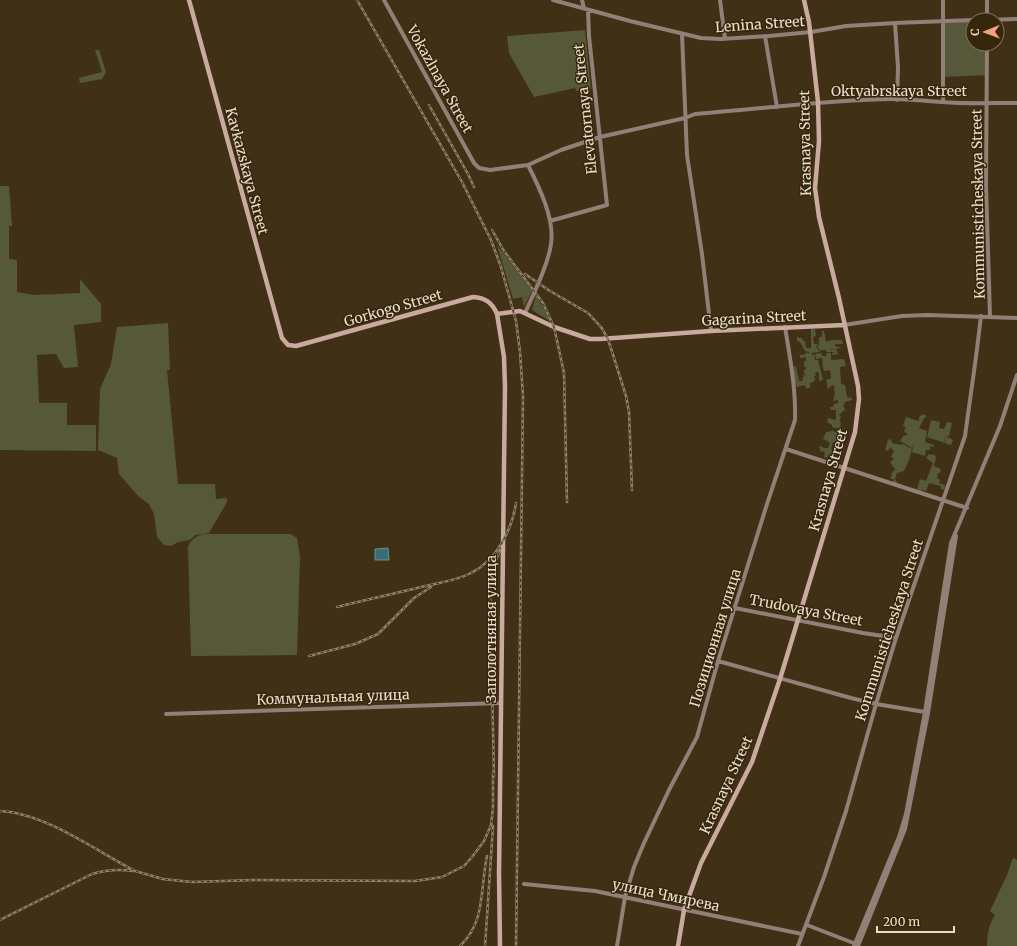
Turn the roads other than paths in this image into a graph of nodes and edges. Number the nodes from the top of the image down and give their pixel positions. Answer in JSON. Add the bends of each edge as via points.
{"nodes":[{"id":1,"x":189,"y":0,"type":"edge"},
{"id":2,"x":384,"y":0,"type":"edge"},
{"id":3,"x":553,"y":0,"type":"edge"},
{"id":4,"x":582,"y":0,"type":"edge"},
{"id":5,"x":720,"y":0,"type":"edge"},
{"id":6,"x":804,"y":0,"type":"edge"},
{"id":7,"x":943,"y":0,"type":"edge"},
{"id":8,"x":987,"y":0,"type":"edge"},
{"id":9,"x":586,"y":9,"type":"junction"},
{"id":10,"x":987,"y":12,"type":"edge"},
{"id":11,"x":1005,"y":19,"type":"edge"},
{"id":12,"x":1017,"y":19,"type":"edge"},
{"id":13,"x":965,"y":20,"type":"edge"},
{"id":14,"x":942,"y":21,"type":"junction"},
{"id":15,"x":895,"y":23,"type":"junction"},
{"id":16,"x":810,"y":32,"type":"junction"},
{"id":17,"x":682,"y":34,"type":"junction"},
{"id":18,"x":765,"y":36,"type":"junction"},
{"id":19,"x":725,"y":39,"type":"junction"},
{"id":20,"x":987,"y":52,"type":"edge"},
{"id":21,"x":897,"y":100,"type":"junction"},
{"id":22,"x":818,"y":102,"type":"junction"},
{"id":23,"x":943,"y":102,"type":"junction"},
{"id":24,"x":988,"y":103,"type":"junction"},
{"id":25,"x":1017,"y":103,"type":"edge"},
{"id":26,"x":777,"y":107,"type":"junction"},
{"id":27,"x":685,"y":118,"type":"junction"},
{"id":28,"x":600,"y":137,"type":"junction"},
{"id":29,"x":528,"y":165,"type":"junction"},
{"id":30,"x":479,"y":168,"type":"joint"},
{"id":31,"x":550,"y":221,"type":"junction"},
{"id":32,"x":525,"y":313,"type":"junction"},
{"id":33,"x":497,"y":314,"type":"junction"},
{"id":34,"x":981,"y":316,"type":"junction"},
{"id":35,"x":990,"y":317,"type":"junction"},
{"id":36,"x":1017,"y":318,"type":"edge"},
{"id":37,"x":844,"y":325,"type":"junction"},
{"id":38,"x":785,"y":327,"type":"junction"},
{"id":39,"x":711,"y":331,"type":"junction"},
{"id":40,"x":288,"y":345,"type":"joint"},
{"id":41,"x":1017,"y":375,"type":"edge"},
{"id":42,"x":786,"y":449,"type":"junction"},
{"id":43,"x":844,"y":467,"type":"junction"},
{"id":44,"x":944,"y":499,"type":"junction"},
{"id":45,"x":967,"y":508,"type":"junction"},
{"id":46,"x":963,"y":516,"type":"junction"},
{"id":47,"x":735,"y":608,"type":"junction"},
{"id":48,"x":798,"y":620,"type":"junction"},
{"id":49,"x":896,"y":638,"type":"junction"},
{"id":50,"x":718,"y":661,"type":"junction"},
{"id":51,"x":780,"y":679,"type":"junction"},
{"id":52,"x":501,"y":703,"type":"junction"},
{"id":53,"x":876,"y":704,"type":"junction"},
{"id":54,"x":924,"y":712,"type":"junction"},
{"id":55,"x":166,"y":714,"type":"dead end"},
{"id":56,"x":524,"y":884,"type":"dead end"},
{"id":57,"x":625,"y":897,"type":"junction"},
{"id":58,"x":684,"y":910,"type":"junction"},
{"id":59,"x":807,"y":925,"type":"junction"},
{"id":60,"x":802,"y":934,"type":"junction"},
{"id":61,"x":856,"y":945,"type":"edge"},
{"id":62,"x":500,"y":946,"type":"edge"},
{"id":63,"x":617,"y":946,"type":"edge"},
{"id":64,"x":678,"y":946,"type":"edge"},
{"id":65,"x":798,"y":946,"type":"edge"}],
"edges":[{"from":1,"to":40,"type":"main road","name":"Kavkazskaya Street","via":[[282,338]]},
{"from":2,"to":30,"type":"street","name":"Vokazlnaya Street","via":[[474,164]]},
{"from":3,"to":9,"type":"street","name":"Lenina Street"},
{"from":4,"to":9,"type":"street","name":"Elevatornaya Street"},
{"from":5,"to":19,"type":"street"},
{"from":6,"to":16,"type":"main road","name":"Krasnaya Street"},
{"from":7,"to":14,"type":"street"},
{"from":8,"to":10,"type":"street"},
{"from":9,"to":17,"type":"street","name":"Lenina Street"},
{"from":9,"to":28,"type":"street","name":"Elevatornaya Street"},
{"from":11,"to":12,"type":"street"},
{"from":13,"to":14,"type":"street","name":"Lenina Street"},
{"from":14,"to":15,"type":"street","name":"Lenina Street"},
{"from":14,"to":23,"type":"street"},
{"from":15,"to":16,"type":"street","name":"Lenina Street","via":[[846,26]]},
{"from":15,"to":21,"type":"street"},
{"from":16,"to":18,"type":"street","name":"Lenina Street"},
{"from":16,"to":22,"type":"main road","name":"Krasnaya Street"},
{"from":17,"to":19,"type":"street","name":"Lenina Street"},
{"from":17,"to":27,"type":"street"},
{"from":18,"to":19,"type":"street","name":"Lenina Street"},
{"from":18,"to":26,"type":"street"},
{"from":20,"to":24,"type":"street","name":"Kommunisticheskaya Street"},
{"from":21,"to":22,"type":"street","name":"Oktyabrskaya Street"},
{"from":21,"to":23,"type":"street","name":"Oktyabrskaya Street"},
{"from":22,"to":26,"type":"street","name":"Oktyabrskaya Street"},
{"from":22,"to":37,"type":"main road","name":"Krasnaya Street","via":[[819,141],[815,188],[819,217]]},
{"from":23,"to":24,"type":"street","name":"Oktyabrskaya Street"},
{"from":24,"to":25,"type":"street","name":"Oktyabrskaya Street"},
{"from":24,"to":35,"type":"street","name":"Kommunisticheskaya Street","via":[[986,185]]},
{"from":26,"to":27,"type":"street","name":"Oktyabrskaya Street","via":[[695,114]]},
{"from":27,"to":28,"type":"street","name":"Oktyabrskaya Street"},
{"from":27,"to":39,"type":"street","via":[[688,161]]},
{"from":28,"to":29,"type":"street","name":"Oktyabrskaya Street","via":[[561,150]]},
{"from":28,"to":31,"type":"street","name":"Elevatornaya Street","via":[[607,205]]},
{"from":29,"to":30,"type":"street","name":"Oktyabrskaya Street","via":[[490,170]]},
{"from":29,"to":31,"type":"street"},
{"from":31,"to":32,"type":"street","via":[[551,244]]},
{"from":32,"to":33,"type":"main road","name":"Gagarina Street","via":[[513,311]]},
{"from":32,"to":39,"type":"main road","name":"Gagarina Street","via":[[554,327],[590,339]]},
{"from":33,"to":40,"type":"main road","name":"Gorkogo Street","via":[[488,300],[473,297],[296,346]]},
{"from":33,"to":52,"type":"main road","name":"Заполотняная улица","via":[[504,357],[505,387]]},
{"from":34,"to":35,"type":"street","name":"Gagarina Street"},
{"from":34,"to":37,"type":"street","name":"Gagarina Street","via":[[902,316]]},
{"from":34,"to":44,"type":"street","name":"Kommunisticheskaya Street","via":[[965,436]]},
{"from":35,"to":36,"type":"street","name":"Gagarina Street"},
{"from":37,"to":38,"type":"main road","name":"Gagarina Street"},
{"from":37,"to":43,"type":"main road","name":"Krasnaya Street","via":[[859,399],[855,432]]},
{"from":38,"to":39,"type":"main road","name":"Gagarina Street"},
{"from":38,"to":42,"type":"street","name":"Позиционная улица","via":[[795,410],[795,420]]},
{"from":41,"to":45,"type":"street","via":[[1000,426]]},
{"from":42,"to":43,"type":"street"},
{"from":42,"to":47,"type":"street","name":"Позиционная улица"},
{"from":43,"to":44,"type":"street"},
{"from":43,"to":48,"type":"main road","name":"Krasnaya Street"},
{"from":44,"to":45,"type":"street"},
{"from":44,"to":49,"type":"street","name":"Kommunisticheskaya Street"},
{"from":45,"to":46,"type":"street"},
{"from":46,"to":54,"type":"street","via":[[951,543]]},
{"from":46,"to":61,"type":"street","via":[[954,546],[928,712],[905,829]]},
{"from":47,"to":48,"type":"street","name":"Trudovaya Street"},
{"from":47,"to":50,"type":"street","name":"Позиционная улица"},
{"from":48,"to":49,"type":"street","name":"Trudovaya Street"},
{"from":48,"to":51,"type":"main road","name":"Krasnaya Street"},
{"from":49,"to":53,"type":"street","name":"Kommunisticheskaya Street"},
{"from":50,"to":51,"type":"street"},
{"from":50,"to":57,"type":"street","name":"Позиционная улица","via":[[697,736],[644,843]]},
{"from":51,"to":53,"type":"street"},
{"from":51,"to":58,"type":"main road","name":"Krasnaya Street","via":[[752,762],[701,863]]},
{"from":52,"to":55,"type":"street","name":"Коммунальная улица"},
{"from":52,"to":62,"type":"main road","name":"Заполотняная улица"},
{"from":53,"to":54,"type":"street"},
{"from":53,"to":59,"type":"street","name":"Kommunisticheskaya Street","via":[[846,811]]},
{"from":54,"to":61,"type":"street","via":[[902,828]]},
{"from":56,"to":57,"type":"street","name":"улица Чмирева","via":[[580,889]]},
{"from":57,"to":58,"type":"street","name":"улица Чмирева"},
{"from":57,"to":63,"type":"street","name":"Позиционная улица"},
{"from":58,"to":60,"type":"street","name":"улица Чмирева"},
{"from":58,"to":64,"type":"main road","name":"Krasnaya Street"},
{"from":59,"to":60,"type":"street","name":"Kommunisticheskaya Street"},
{"from":59,"to":61,"type":"street"},
{"from":60,"to":65,"type":"street","name":"Kommunisticheskaya Street"}]}
